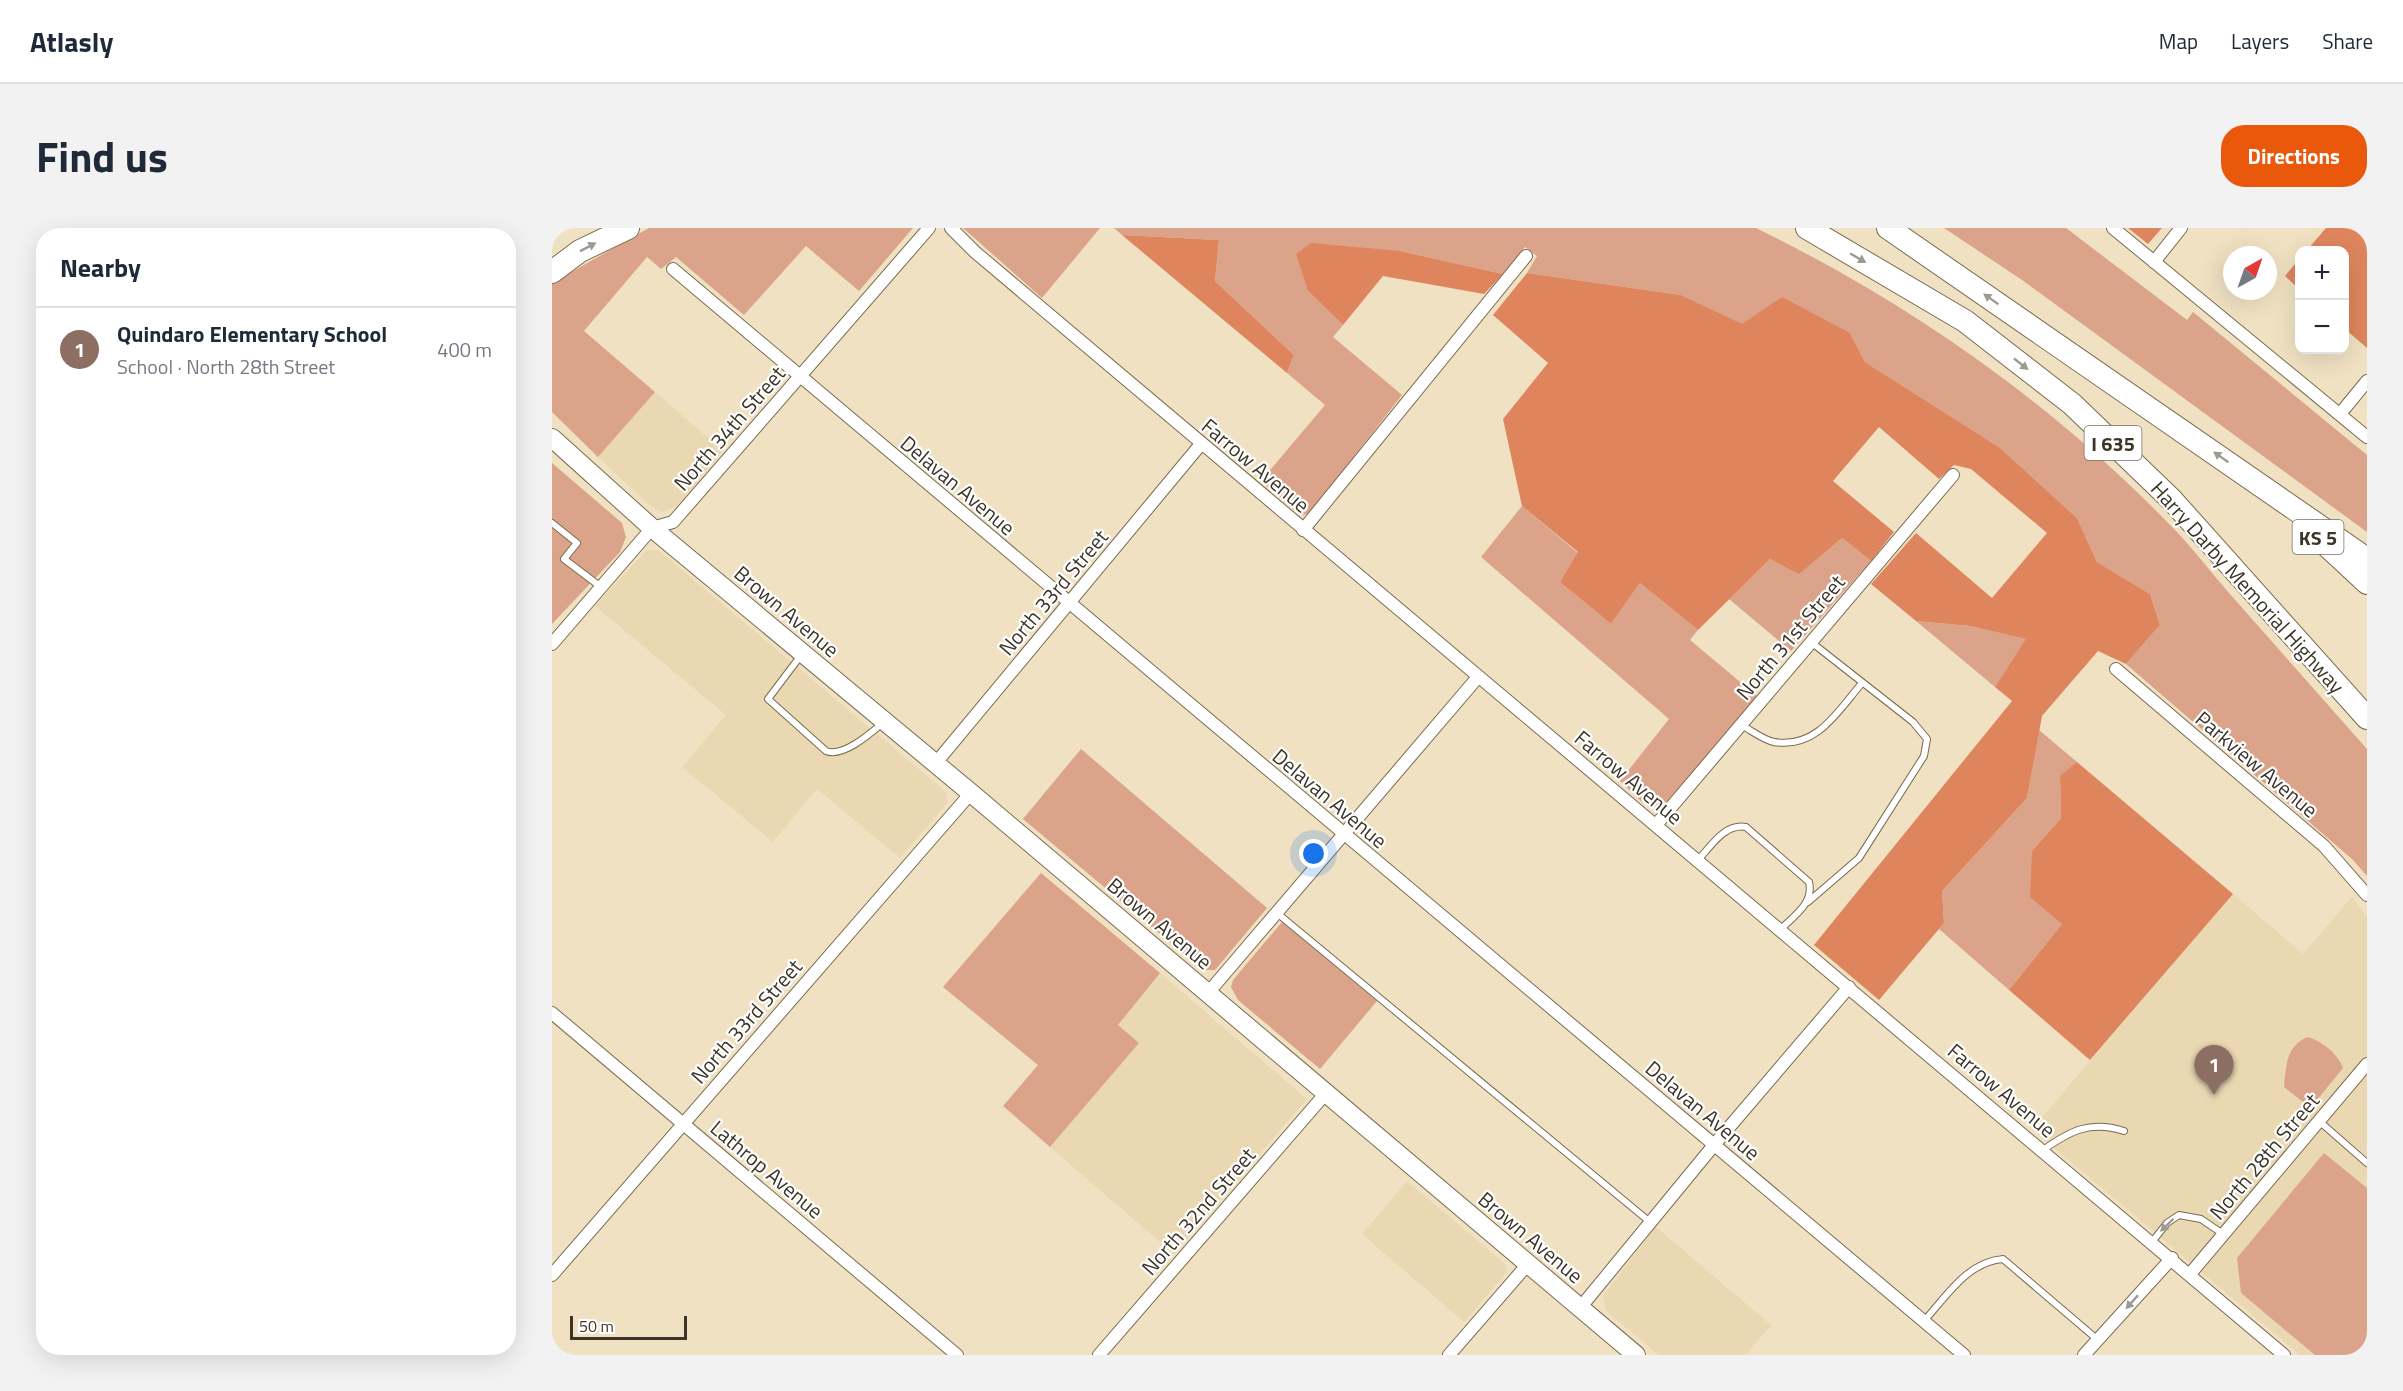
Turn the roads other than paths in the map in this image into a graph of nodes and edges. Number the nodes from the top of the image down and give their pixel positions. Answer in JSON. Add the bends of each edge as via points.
{"nodes":[{"id":1,"x":628,"y":228,"type":"edge"},
{"id":2,"x":929,"y":228,"type":"edge"},
{"id":3,"x":951,"y":228,"type":"edge"},
{"id":4,"x":1807,"y":228,"type":"edge"},
{"id":5,"x":1888,"y":228,"type":"edge"},
{"id":6,"x":2113,"y":228,"type":"edge"},
{"id":7,"x":2181,"y":228,"type":"edge"},
{"id":8,"x":1526,"y":256,"type":"dead end"},
{"id":9,"x":2154,"y":262,"type":"junction"},
{"id":10,"x":673,"y":269,"type":"dead end"},
{"id":11,"x":552,"y":272,"type":"edge"},
{"id":12,"x":800,"y":377,"type":"junction"},
{"id":13,"x":2367,"y":381,"type":"edge"},
{"id":14,"x":2340,"y":414,"type":"junction"},
{"id":15,"x":2367,"y":437,"type":"edge"},
{"id":16,"x":552,"y":438,"type":"edge"},
{"id":17,"x":1201,"y":444,"type":"junction"},
{"id":18,"x":1953,"y":475,"type":"dead end"},
{"id":19,"x":2269,"y":490,"type":"junction"},
{"id":20,"x":552,"y":522,"type":"edge"},
{"id":21,"x":652,"y":528,"type":"junction"},
{"id":22,"x":1303,"y":530,"type":"junction"},
{"id":23,"x":2367,"y":559,"type":"edge"},
{"id":24,"x":2367,"y":583,"type":"edge"},
{"id":25,"x":601,"y":587,"type":"junction"},
{"id":26,"x":1070,"y":604,"type":"junction"},
{"id":27,"x":1811,"y":642,"type":"junction"},
{"id":28,"x":552,"y":644,"type":"edge"},
{"id":29,"x":802,"y":653,"type":"junction"},
{"id":30,"x":2116,"y":669,"type":"dead end"},
{"id":31,"x":1478,"y":677,"type":"junction"},
{"id":32,"x":1862,"y":683,"type":"junction"},
{"id":33,"x":2367,"y":718,"type":"edge"},
{"id":34,"x":884,"y":721,"type":"junction"},
{"id":35,"x":1741,"y":724,"type":"junction"},
{"id":36,"x":935,"y":764,"type":"junction"},
{"id":37,"x":971,"y":793,"type":"junction"},
{"id":38,"x":1656,"y":825,"type":"junction"},
{"id":39,"x":1344,"y":835,"type":"junction"},
{"id":40,"x":1698,"y":860,"type":"junction"},
{"id":41,"x":2367,"y":895,"type":"edge"},
{"id":42,"x":1809,"y":902,"type":"junction"},
{"id":43,"x":1277,"y":913,"type":"junction"},
{"id":44,"x":1781,"y":929,"type":"junction"},
{"id":45,"x":1850,"y":987,"type":"junction"},
{"id":46,"x":1208,"y":993,"type":"junction"},
{"id":47,"x":552,"y":1013,"type":"edge"},
{"id":48,"x":2367,"y":1064,"type":"edge"},
{"id":49,"x":1326,"y":1093,"type":"junction"},
{"id":50,"x":2319,"y":1121,"type":"junction"},
{"id":51,"x":683,"y":1123,"type":"junction"},
{"id":52,"x":2124,"y":1131,"type":"dead end"},
{"id":53,"x":1714,"y":1145,"type":"junction"},
{"id":54,"x":2043,"y":1150,"type":"junction"},
{"id":55,"x":2367,"y":1163,"type":"edge"},
{"id":56,"x":1650,"y":1222,"type":"junction"},
{"id":57,"x":2224,"y":1234,"type":"junction"},
{"id":58,"x":2152,"y":1242,"type":"junction"},
{"id":59,"x":2172,"y":1258,"type":"junction"},
{"id":60,"x":1528,"y":1264,"type":"junction"},
{"id":61,"x":2190,"y":1274,"type":"junction"},
{"id":62,"x":552,"y":1275,"type":"edge"},
{"id":63,"x":1580,"y":1308,"type":"junction"},
{"id":64,"x":1924,"y":1321,"type":"junction"},
{"id":65,"x":2098,"y":1340,"type":"junction"},
{"id":66,"x":957,"y":1355,"type":"edge"},
{"id":67,"x":1099,"y":1355,"type":"edge"},
{"id":68,"x":1449,"y":1355,"type":"edge"},
{"id":69,"x":1636,"y":1355,"type":"edge"},
{"id":70,"x":1964,"y":1355,"type":"edge"},
{"id":71,"x":2084,"y":1355,"type":"edge"},
{"id":72,"x":2284,"y":1355,"type":"edge"}],
"edges":[{"from":11,"to":1,"type":"highway","one_way":true,"via":[[580,251]]},
{"from":2,"to":12,"type":"street","name":"North 34th Street"},
{"from":3,"to":17,"type":"street","name":"Farrow Avenue"},
{"from":4,"to":33,"type":"highway","name":"Harry Darby Memorial Highway","number":"I 635","one_way":true,"via":[[1965,321],[2072,404],[2172,500]]},
{"from":19,"to":5,"type":"highway","number":"I 635","one_way":true},
{"from":6,"to":9,"type":"street"},
{"from":7,"to":9,"type":"street"},
{"from":8,"to":22,"type":"street"},
{"from":9,"to":14,"type":"street"},
{"from":10,"to":12,"type":"street","name":"Delavan Avenue"},
{"from":12,"to":21,"type":"street","name":"North 34th Street","via":[[673,522]]},
{"from":12,"to":26,"type":"street","name":"Delavan Avenue"},
{"from":13,"to":14,"type":"street"},
{"from":14,"to":15,"type":"street"},
{"from":16,"to":21,"type":"main road","name":"Brown Avenue"},
{"from":17,"to":22,"type":"street","name":"Farrow Avenue"},
{"from":17,"to":26,"type":"street","name":"North 33rd Street"},
{"from":18,"to":27,"type":"street","name":"North 31st Street"},
{"from":19,"to":23,"type":"highway","number":"I 635"},
{"from":19,"to":24,"type":"highway","number":"KS 5"},
{"from":20,"to":25,"type":"lane","via":[[578,543],[564,559]]},
{"from":21,"to":25,"type":"street","name":"North 34th Street"},
{"from":21,"to":29,"type":"main road","name":"Brown Avenue"},
{"from":22,"to":31,"type":"street","name":"Farrow Avenue"},
{"from":25,"to":28,"type":"street","name":"North 34th Street"},
{"from":26,"to":36,"type":"street","name":"North 33rd Street"},
{"from":26,"to":39,"type":"street","name":"Delavan Avenue"},
{"from":27,"to":32,"type":"lane"},
{"from":27,"to":35,"type":"street","name":"North 31st Street"},
{"from":29,"to":34,"type":"main road","name":"Brown Avenue"},
{"from":29,"to":34,"type":"lane","via":[[768,699],[826,751],[837,753]]},
{"from":30,"to":41,"type":"street","name":"Parkview Avenue","via":[[2324,846]]},
{"from":31,"to":38,"type":"street","name":"Farrow Avenue"},
{"from":31,"to":39,"type":"street"},
{"from":32,"to":35,"type":"lane","via":[[1822,730],[1809,739],[1773,742]]},
{"from":32,"to":42,"type":"lane","via":[[1912,722],[1926,739],[1924,756],[1859,858]]},
{"from":34,"to":36,"type":"main road","name":"Brown Avenue"},
{"from":35,"to":38,"type":"street","name":"North 31st Street"},
{"from":36,"to":37,"type":"main road","name":"Brown Avenue"},
{"from":37,"to":46,"type":"main road","name":"Brown Avenue"},
{"from":37,"to":51,"type":"street","name":"North 33rd Street"},
{"from":38,"to":40,"type":"street","name":"Farrow Avenue"},
{"from":39,"to":43,"type":"street"},
{"from":39,"to":53,"type":"street","name":"Delavan Avenue"},
{"from":40,"to":42,"type":"lane","via":[[1728,829],[1746,827],[1809,882]]},
{"from":40,"to":44,"type":"street","name":"Farrow Avenue"},
{"from":42,"to":44,"type":"lane"},
{"from":43,"to":46,"type":"street"},
{"from":43,"to":56,"type":"lane"},
{"from":44,"to":45,"type":"street","name":"Farrow Avenue"},
{"from":45,"to":53,"type":"street"},
{"from":45,"to":54,"type":"street","name":"Farrow Avenue"},
{"from":46,"to":49,"type":"main road","name":"Brown Avenue"},
{"from":47,"to":51,"type":"street","name":"Lathrop Avenue"},
{"from":48,"to":50,"type":"street","name":"North 28th Street"},
{"from":49,"to":60,"type":"main road","name":"Brown Avenue"},
{"from":49,"to":67,"type":"street","name":"North 32nd Street"},
{"from":50,"to":55,"type":"lane"},
{"from":50,"to":57,"type":"street","name":"North 28th Street"},
{"from":51,"to":62,"type":"street","name":"North 33rd Street"},
{"from":51,"to":66,"type":"street","name":"Lathrop Avenue"},
{"from":52,"to":54,"type":"lane","via":[[2110,1126],[2078,1129]]},
{"from":53,"to":56,"type":"street"},
{"from":53,"to":64,"type":"street","name":"Delavan Avenue"},
{"from":54,"to":58,"type":"street","name":"Farrow Avenue"},
{"from":56,"to":63,"type":"street"},
{"from":57,"to":58,"type":"lane","one_way":true,"via":[[2201,1219],[2179,1215],[2166,1223]]},
{"from":57,"to":61,"type":"street","name":"North 28th Street"},
{"from":58,"to":59,"type":"street","name":"Farrow Avenue"},
{"from":59,"to":61,"type":"street","name":"Farrow Avenue"},
{"from":59,"to":65,"type":"street","one_way":true},
{"from":60,"to":63,"type":"main road","name":"Brown Avenue"},
{"from":60,"to":68,"type":"street"},
{"from":61,"to":72,"type":"street","name":"Farrow Avenue"},
{"from":63,"to":69,"type":"main road","name":"Brown Avenue"},
{"from":64,"to":65,"type":"lane","via":[[1972,1269],[1989,1260],[2003,1259]]},
{"from":64,"to":70,"type":"street","name":"Delavan Avenue"},
{"from":65,"to":71,"type":"street"}]}
